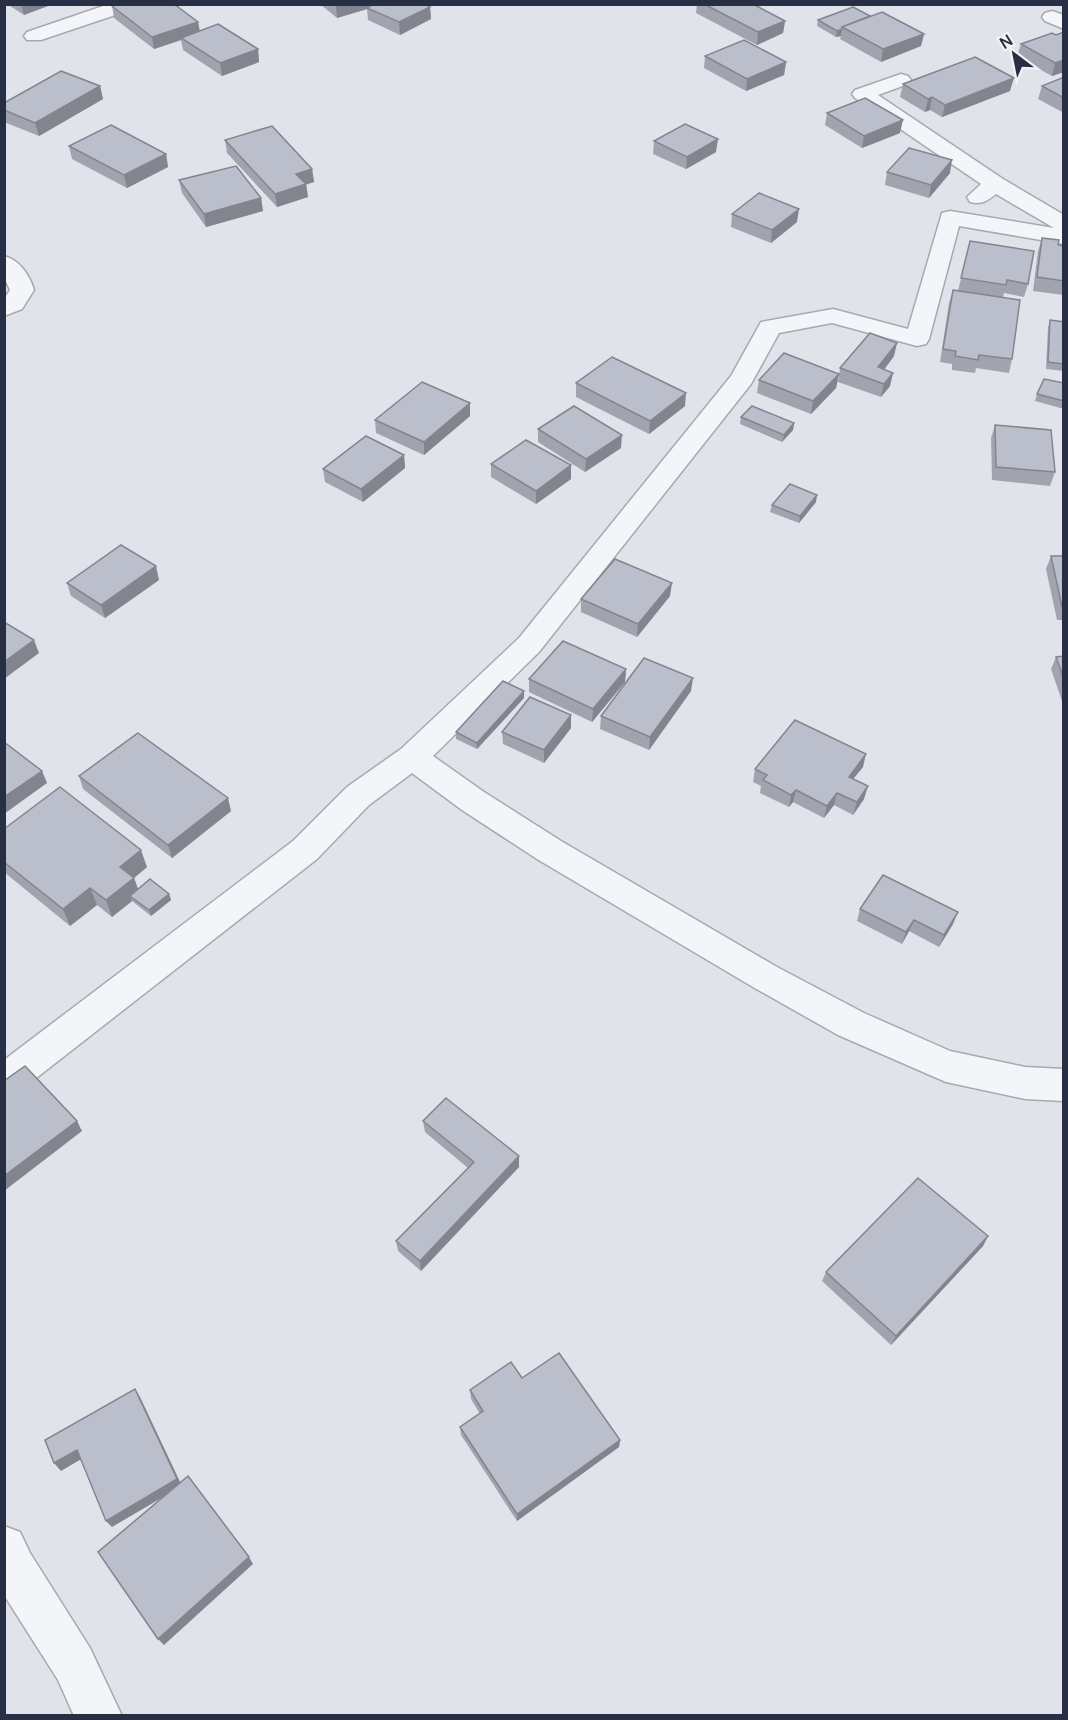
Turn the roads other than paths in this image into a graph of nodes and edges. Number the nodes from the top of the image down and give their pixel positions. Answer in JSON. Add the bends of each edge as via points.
{"nodes":[{"id":1,"x":129,"y":4,"type":"edge"},
{"id":2,"x":34,"y":36,"type":"dead end"},
{"id":3,"x":901,"y":80,"type":"dead end"},
{"id":4,"x":996,"y":184,"type":"junction"},
{"id":5,"x":950,"y":218,"type":"junction"},
{"id":6,"x":1064,"y":225,"type":"edge"},
{"id":7,"x":1064,"y":237,"type":"edge"},
{"id":8,"x":4,"y":263,"type":"edge"},
{"id":9,"x":4,"y":309,"type":"edge"},
{"id":10,"x":412,"y":757,"type":"junction"},
{"id":11,"x":4,"y":1082,"type":"edge"},
{"id":12,"x":1064,"y":1085,"type":"edge"},
{"id":13,"x":4,"y":1548,"type":"edge"},
{"id":14,"x":99,"y":1716,"type":"edge"}],
"edges":[{"from":1,"to":2,"type":"street"},
{"from":3,"to":4,"type":"street","via":[[862,94]]},
{"from":4,"to":5,"type":"street"},
{"from":4,"to":6,"type":"street"},
{"from":5,"to":7,"type":"street"},
{"from":5,"to":10,"type":"street","via":[[917,339],[833,316],[770,327],[742,379],[529,645]]},
{"from":8,"to":9,"type":"street","via":[[19,279],[22,290],[15,304]]},
{"from":10,"to":11,"type":"street","via":[[358,796],[305,850]]},
{"from":10,"to":12,"type":"street","via":[[549,850],[851,1024],[946,1066],[1025,1083]]},
{"from":13,"to":14,"type":"street","via":[[74,1664]]}]}
